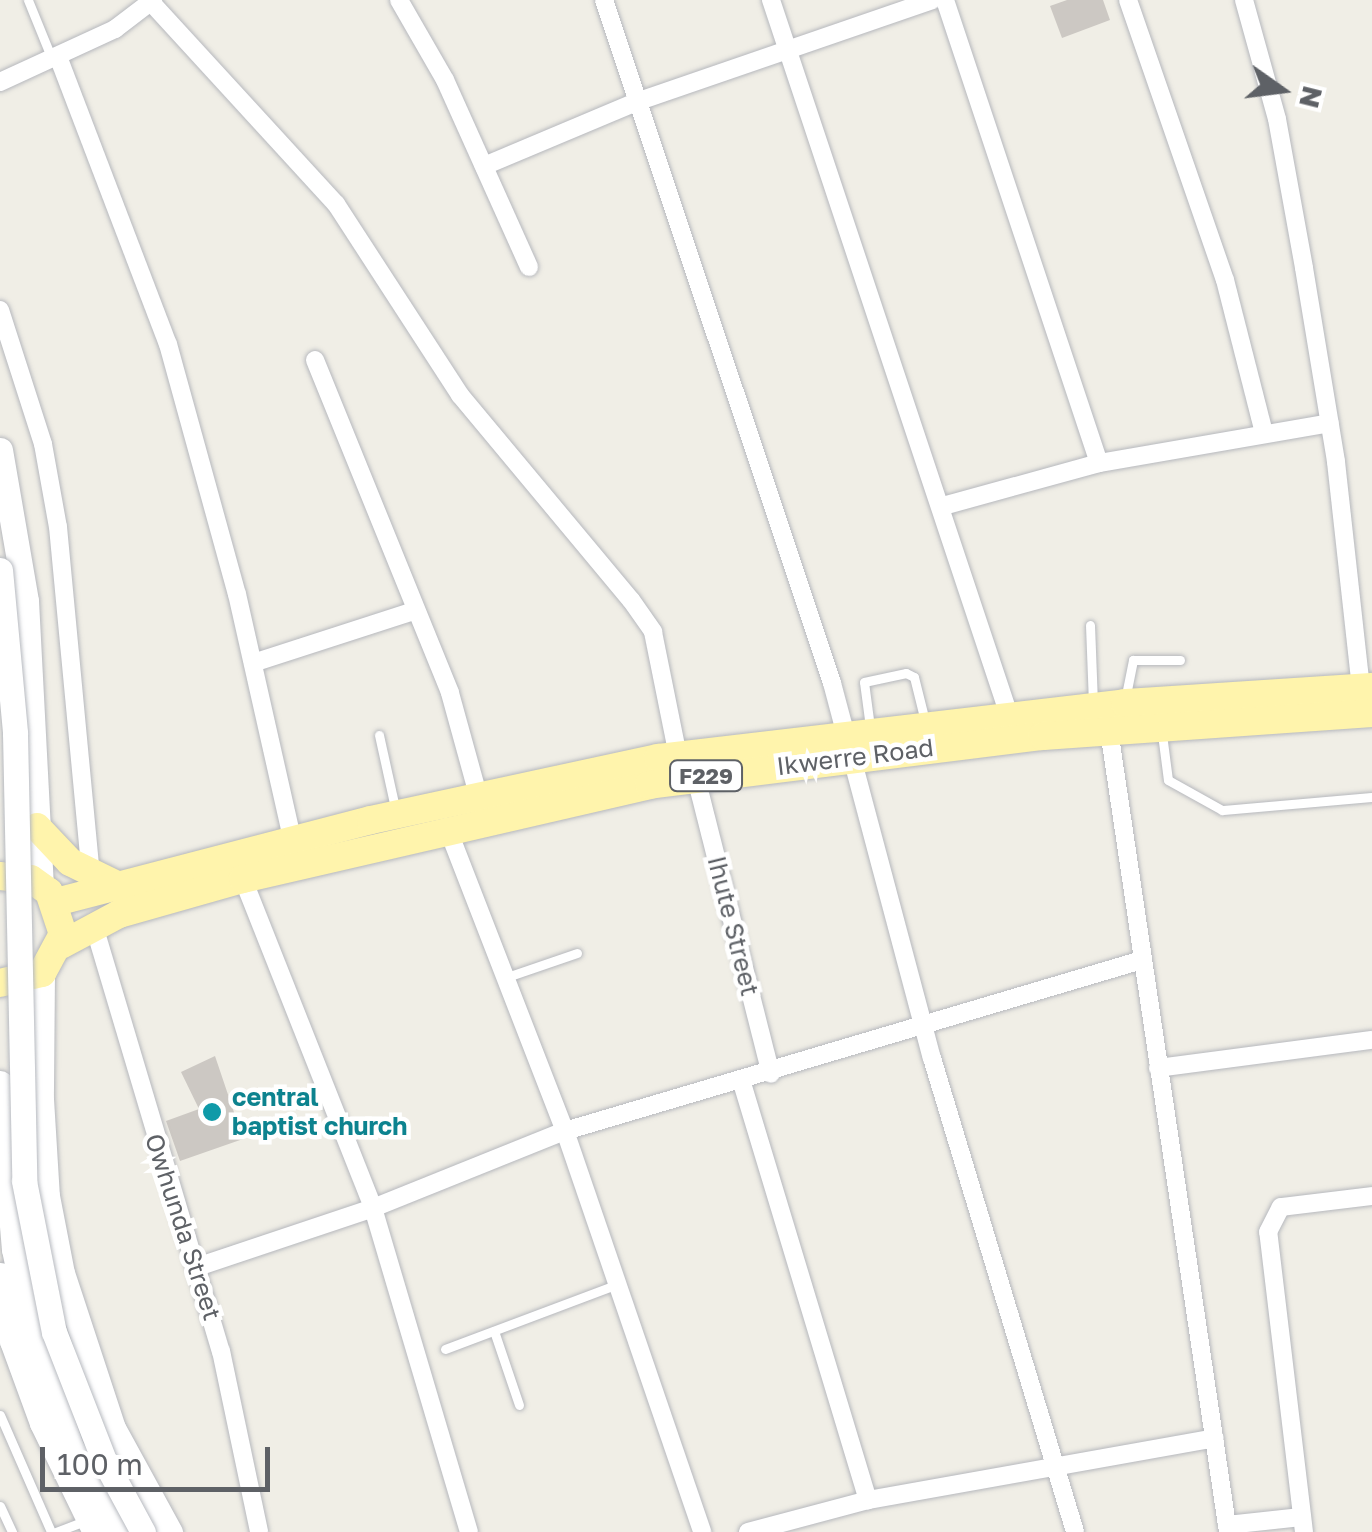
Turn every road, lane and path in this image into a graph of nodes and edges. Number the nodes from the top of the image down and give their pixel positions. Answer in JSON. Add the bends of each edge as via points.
{"nodes":[{"id":1,"x":28,"y":0,"type":"edge"},
{"id":2,"x":399,"y":0,"type":"edge"},
{"id":3,"x":604,"y":0,"type":"edge"},
{"id":4,"x":771,"y":0,"type":"edge"},
{"id":5,"x":932,"y":0,"type":"edge"},
{"id":6,"x":945,"y":0,"type":"edge"},
{"id":7,"x":1128,"y":0,"type":"edge"},
{"id":8,"x":1244,"y":0,"type":"edge"},
{"id":9,"x":151,"y":1,"type":"edge"},
{"id":10,"x":786,"y":48,"type":"junction"},
{"id":11,"x":56,"y":60,"type":"junction"},
{"id":12,"x":0,"y":82,"type":"edge"},
{"id":13,"x":639,"y":101,"type":"junction"},
{"id":14,"x":484,"y":166,"type":"junction"},
{"id":15,"x":529,"y":267,"type":"dead end"},
{"id":16,"x":0,"y":310,"type":"edge"},
{"id":17,"x":315,"y":360,"type":"dead end"},
{"id":18,"x":1330,"y":423,"type":"junction"},
{"id":19,"x":1264,"y":433,"type":"junction"},
{"id":20,"x":0,"y":450,"type":"edge"},
{"id":21,"x":1099,"y":464,"type":"junction"},
{"id":22,"x":942,"y":506,"type":"junction"},
{"id":23,"x":0,"y":570,"type":"edge"},
{"id":24,"x":414,"y":611,"type":"junction"},
{"id":25,"x":1090,"y":625,"type":"dead end"},
{"id":26,"x":1180,"y":660,"type":"dead end"},
{"id":27,"x":252,"y":664,"type":"junction"},
{"id":28,"x":1368,"y":696,"type":"edge"},
{"id":29,"x":1125,"y":703,"type":"junction"},
{"id":30,"x":1093,"y":706,"type":"junction"},
{"id":31,"x":1009,"y":715,"type":"junction"},
{"id":32,"x":925,"y":724,"type":"junction"},
{"id":33,"x":1161,"y":726,"type":"junction"},
{"id":34,"x":871,"y":730,"type":"junction"},
{"id":35,"x":1109,"y":730,"type":"junction"},
{"id":36,"x":379,"y":735,"type":"dead end"},
{"id":37,"x":844,"y":745,"type":"junction"},
{"id":38,"x":678,"y":756,"type":"junction"},
{"id":39,"x":36,"y":761,"type":"junction"},
{"id":40,"x":696,"y":778,"type":"junction"},
{"id":41,"x":0,"y":779,"type":"edge"},
{"id":42,"x":478,"y":795,"type":"junction"},
{"id":43,"x":1372,"y":797,"type":"edge"},
{"id":44,"x":396,"y":814,"type":"junction"},
{"id":45,"x":38,"y":827,"type":"junction"},
{"id":46,"x":447,"y":827,"type":"junction"},
{"id":47,"x":293,"y":842,"type":"junction"},
{"id":48,"x":0,"y":876,"type":"edge"},
{"id":49,"x":91,"y":876,"type":"junction"},
{"id":50,"x":243,"y":878,"type":"junction"},
{"id":51,"x":120,"y":887,"type":"junction"},
{"id":52,"x":48,"y":893,"type":"junction"},
{"id":53,"x":94,"y":926,"type":"junction"},
{"id":54,"x":61,"y":946,"type":"junction"},
{"id":55,"x":577,"y":953,"type":"dead end"},
{"id":56,"x":1142,"y":960,"type":"junction"},
{"id":57,"x":42,"y":973,"type":"junction"},
{"id":58,"x":507,"y":977,"type":"junction"},
{"id":59,"x":0,"y":983,"type":"edge"},
{"id":60,"x":924,"y":1026,"type":"junction"},
{"id":61,"x":1372,"y":1040,"type":"edge"},
{"id":62,"x":1158,"y":1068,"type":"junction"},
{"id":63,"x":771,"y":1074,"type":"junction"},
{"id":64,"x":0,"y":1082,"type":"edge"},
{"id":65,"x":742,"y":1083,"type":"junction"},
{"id":66,"x":41,"y":1099,"type":"junction"},
{"id":67,"x":565,"y":1131,"type":"junction"},
{"id":68,"x":1372,"y":1196,"type":"edge"},
{"id":69,"x":373,"y":1208,"type":"junction"},
{"id":70,"x":197,"y":1268,"type":"junction"},
{"id":71,"x":0,"y":1275,"type":"edge"},
{"id":72,"x":618,"y":1284,"type":"junction"},
{"id":73,"x":494,"y":1331,"type":"junction"},
{"id":74,"x":445,"y":1350,"type":"dead end"},
{"id":75,"x":520,"y":1406,"type":"dead end"},
{"id":76,"x":0,"y":1415,"type":"edge"},
{"id":77,"x":1216,"y":1438,"type":"junction"},
{"id":78,"x":1059,"y":1469,"type":"junction"},
{"id":79,"x":868,"y":1500,"type":"junction"},
{"id":80,"x":0,"y":1506,"type":"edge"},
{"id":81,"x":1303,"y":1524,"type":"edge"},
{"id":82,"x":91,"y":1526,"type":"edge"},
{"id":83,"x":1227,"y":1528,"type":"edge"},
{"id":84,"x":12,"y":1532,"type":"edge"},
{"id":85,"x":54,"y":1532,"type":"edge"},
{"id":86,"x":120,"y":1532,"type":"edge"},
{"id":87,"x":143,"y":1532,"type":"edge"},
{"id":88,"x":170,"y":1532,"type":"edge"},
{"id":89,"x":259,"y":1532,"type":"edge"},
{"id":90,"x":469,"y":1532,"type":"edge"},
{"id":91,"x":702,"y":1532,"type":"edge"},
{"id":92,"x":748,"y":1532,"type":"edge"},
{"id":93,"x":1075,"y":1532,"type":"edge"}],
"edges":[{"from":1,"to":11,"type":"lane"},
{"from":2,"to":14,"type":"street"},
{"from":3,"to":13,"type":"street"},
{"from":4,"to":10,"type":"street"},
{"from":5,"to":10,"type":"street"},
{"from":6,"to":21,"type":"street"},
{"from":7,"to":19,"type":"street","via":[[1226,280]]},
{"from":8,"to":18,"type":"street","via":[[1277,119]]},
{"from":9,"to":11,"type":"street"},
{"from":9,"to":38,"type":"street","via":[[336,204],[460,395],[631,600],[652,632]]},
{"from":10,"to":13,"type":"street"},
{"from":10,"to":22,"type":"street"},
{"from":11,"to":12,"type":"street"},
{"from":11,"to":27,"type":"street","via":[[168,344]]},
{"from":13,"to":14,"type":"street"},
{"from":13,"to":37,"type":"street","via":[[778,514]]},
{"from":14,"to":15,"type":"street"},
{"from":16,"to":49,"type":"street","via":[[43,444],[58,527]]},
{"from":17,"to":24,"type":"street"},
{"from":18,"to":19,"type":"street"},
{"from":18,"to":28,"type":"street"},
{"from":19,"to":21,"type":"street"},
{"from":20,"to":39,"type":"main road","via":[[26,601]]},
{"from":21,"to":22,"type":"street"},
{"from":22,"to":31,"type":"street"},
{"from":23,"to":87,"type":"main road","bridge":true,"via":[[15,733],[21,1125],[36,1257],[77,1397]]},
{"from":24,"to":27,"type":"street"},
{"from":24,"to":42,"type":"street","via":[[450,693]]},
{"from":25,"to":30,"type":"lane"},
{"from":26,"to":29,"type":"lane","via":[[1133,660]]},
{"from":27,"to":47,"type":"street"},
{"from":28,"to":29,"type":"main road","name":"Ikwerre Road","number":"F229"},
{"from":28,"to":33,"type":"main road","name":"Ikwerre Road","number":"F229"},
{"from":29,"to":30,"type":"main road","name":"Ikwerre Road","number":"F229"},
{"from":30,"to":31,"type":"main road","name":"Ikwerre Road","number":"F229"},
{"from":31,"to":32,"type":"main road","name":"Ikwerre Road","number":"F229"},
{"from":32,"to":34,"type":"main road","name":"Ikwerre Road","number":"F229"},
{"from":32,"to":34,"type":"lane","via":[[914,677],[906,672],[864,682]]},
{"from":33,"to":35,"type":"main road","name":"Ikwerre Road","number":"F229"},
{"from":33,"to":43,"type":"lane","via":[[1168,780],[1222,810]]},
{"from":34,"to":37,"type":"main road","name":"Ikwerre Road","number":"F229"},
{"from":35,"to":37,"type":"main road","name":"Ikwerre Road","number":"F229"},
{"from":35,"to":56,"type":"street"},
{"from":36,"to":44,"type":"lane"},
{"from":37,"to":38,"type":"main road","name":"Ikwerre Road","number":"F229"},
{"from":37,"to":40,"type":"main road","name":"Ikwerre Road","number":"F229"},
{"from":37,"to":60,"type":"street"},
{"from":38,"to":42,"type":"main road","name":"Ikwerre Road","number":"F229"},
{"from":39,"to":41,"type":"main road","via":[[28,774]]},
{"from":39,"to":45,"type":"main road"},
{"from":40,"to":46,"type":"main road","name":"Ikwerre Road","number":"F229"},
{"from":40,"to":63,"type":"street","name":"Ihute Street"},
{"from":42,"to":44,"type":"main road","name":"Ikwerre Road","number":"F229"},
{"from":44,"to":47,"type":"main road","name":"Ikwerre Road","number":"F229"},
{"from":45,"to":49,"type":"main road"},
{"from":45,"to":52,"type":"main road"},
{"from":46,"to":50,"type":"main road","name":"Ikwerre Road","number":"F229"},
{"from":46,"to":58,"type":"street"},
{"from":47,"to":51,"type":"main road","name":"Ikwerre Road","number":"F229"},
{"from":48,"to":52,"type":"main road","number":"F229"},
{"from":49,"to":51,"type":"main road"},
{"from":50,"to":53,"type":"main road","name":"Ikwerre Road","number":"F229"},
{"from":50,"to":69,"type":"street"},
{"from":51,"to":52,"type":"main road","name":"Ikwerre Road","number":"F229"},
{"from":52,"to":54,"type":"main road"},
{"from":53,"to":54,"type":"main road","name":"Ikwerre Road","number":"F229"},
{"from":53,"to":70,"type":"street","name":"Owhunda Street"},
{"from":54,"to":57,"type":"main road","number":"F229"},
{"from":55,"to":58,"type":"lane"},
{"from":56,"to":60,"type":"street"},
{"from":56,"to":62,"type":"street"},
{"from":57,"to":59,"type":"main road"},
{"from":57,"to":66,"type":"main road"},
{"from":58,"to":67,"type":"street"},
{"from":60,"to":63,"type":"street"},
{"from":60,"to":78,"type":"street"},
{"from":61,"to":62,"type":"street"},
{"from":62,"to":77,"type":"street"},
{"from":63,"to":65,"type":"street"},
{"from":64,"to":66,"type":"main road","via":[[30,1085]]},
{"from":64,"to":86,"type":"main road","via":[[14,1249],[31,1331],[72,1447]]},
{"from":65,"to":67,"type":"street"},
{"from":65,"to":79,"type":"street"},
{"from":66,"to":88,"type":"main road","via":[[47,1196],[72,1316],[113,1428]]},
{"from":67,"to":69,"type":"street"},
{"from":67,"to":72,"type":"street"},
{"from":68,"to":81,"type":"street","via":[[1281,1208],[1268,1232]]},
{"from":69,"to":70,"type":"street"},
{"from":69,"to":90,"type":"street"},
{"from":70,"to":89,"type":"street","name":"Owhunda Street","via":[[244,1440]]},
{"from":71,"to":82,"type":"main road","via":[[12,1341]]},
{"from":72,"to":73,"type":"lane"},
{"from":72,"to":91,"type":"street"},
{"from":73,"to":74,"type":"lane"},
{"from":73,"to":75,"type":"lane"},
{"from":76,"to":85,"type":"lane"},
{"from":77,"to":78,"type":"street"},
{"from":77,"to":83,"type":"street"},
{"from":78,"to":79,"type":"street"},
{"from":78,"to":93,"type":"street"},
{"from":79,"to":92,"type":"street"},
{"from":80,"to":84,"type":"lane"},
{"from":81,"to":83,"type":"street"},
{"from":82,"to":85,"type":"lane"}]}
